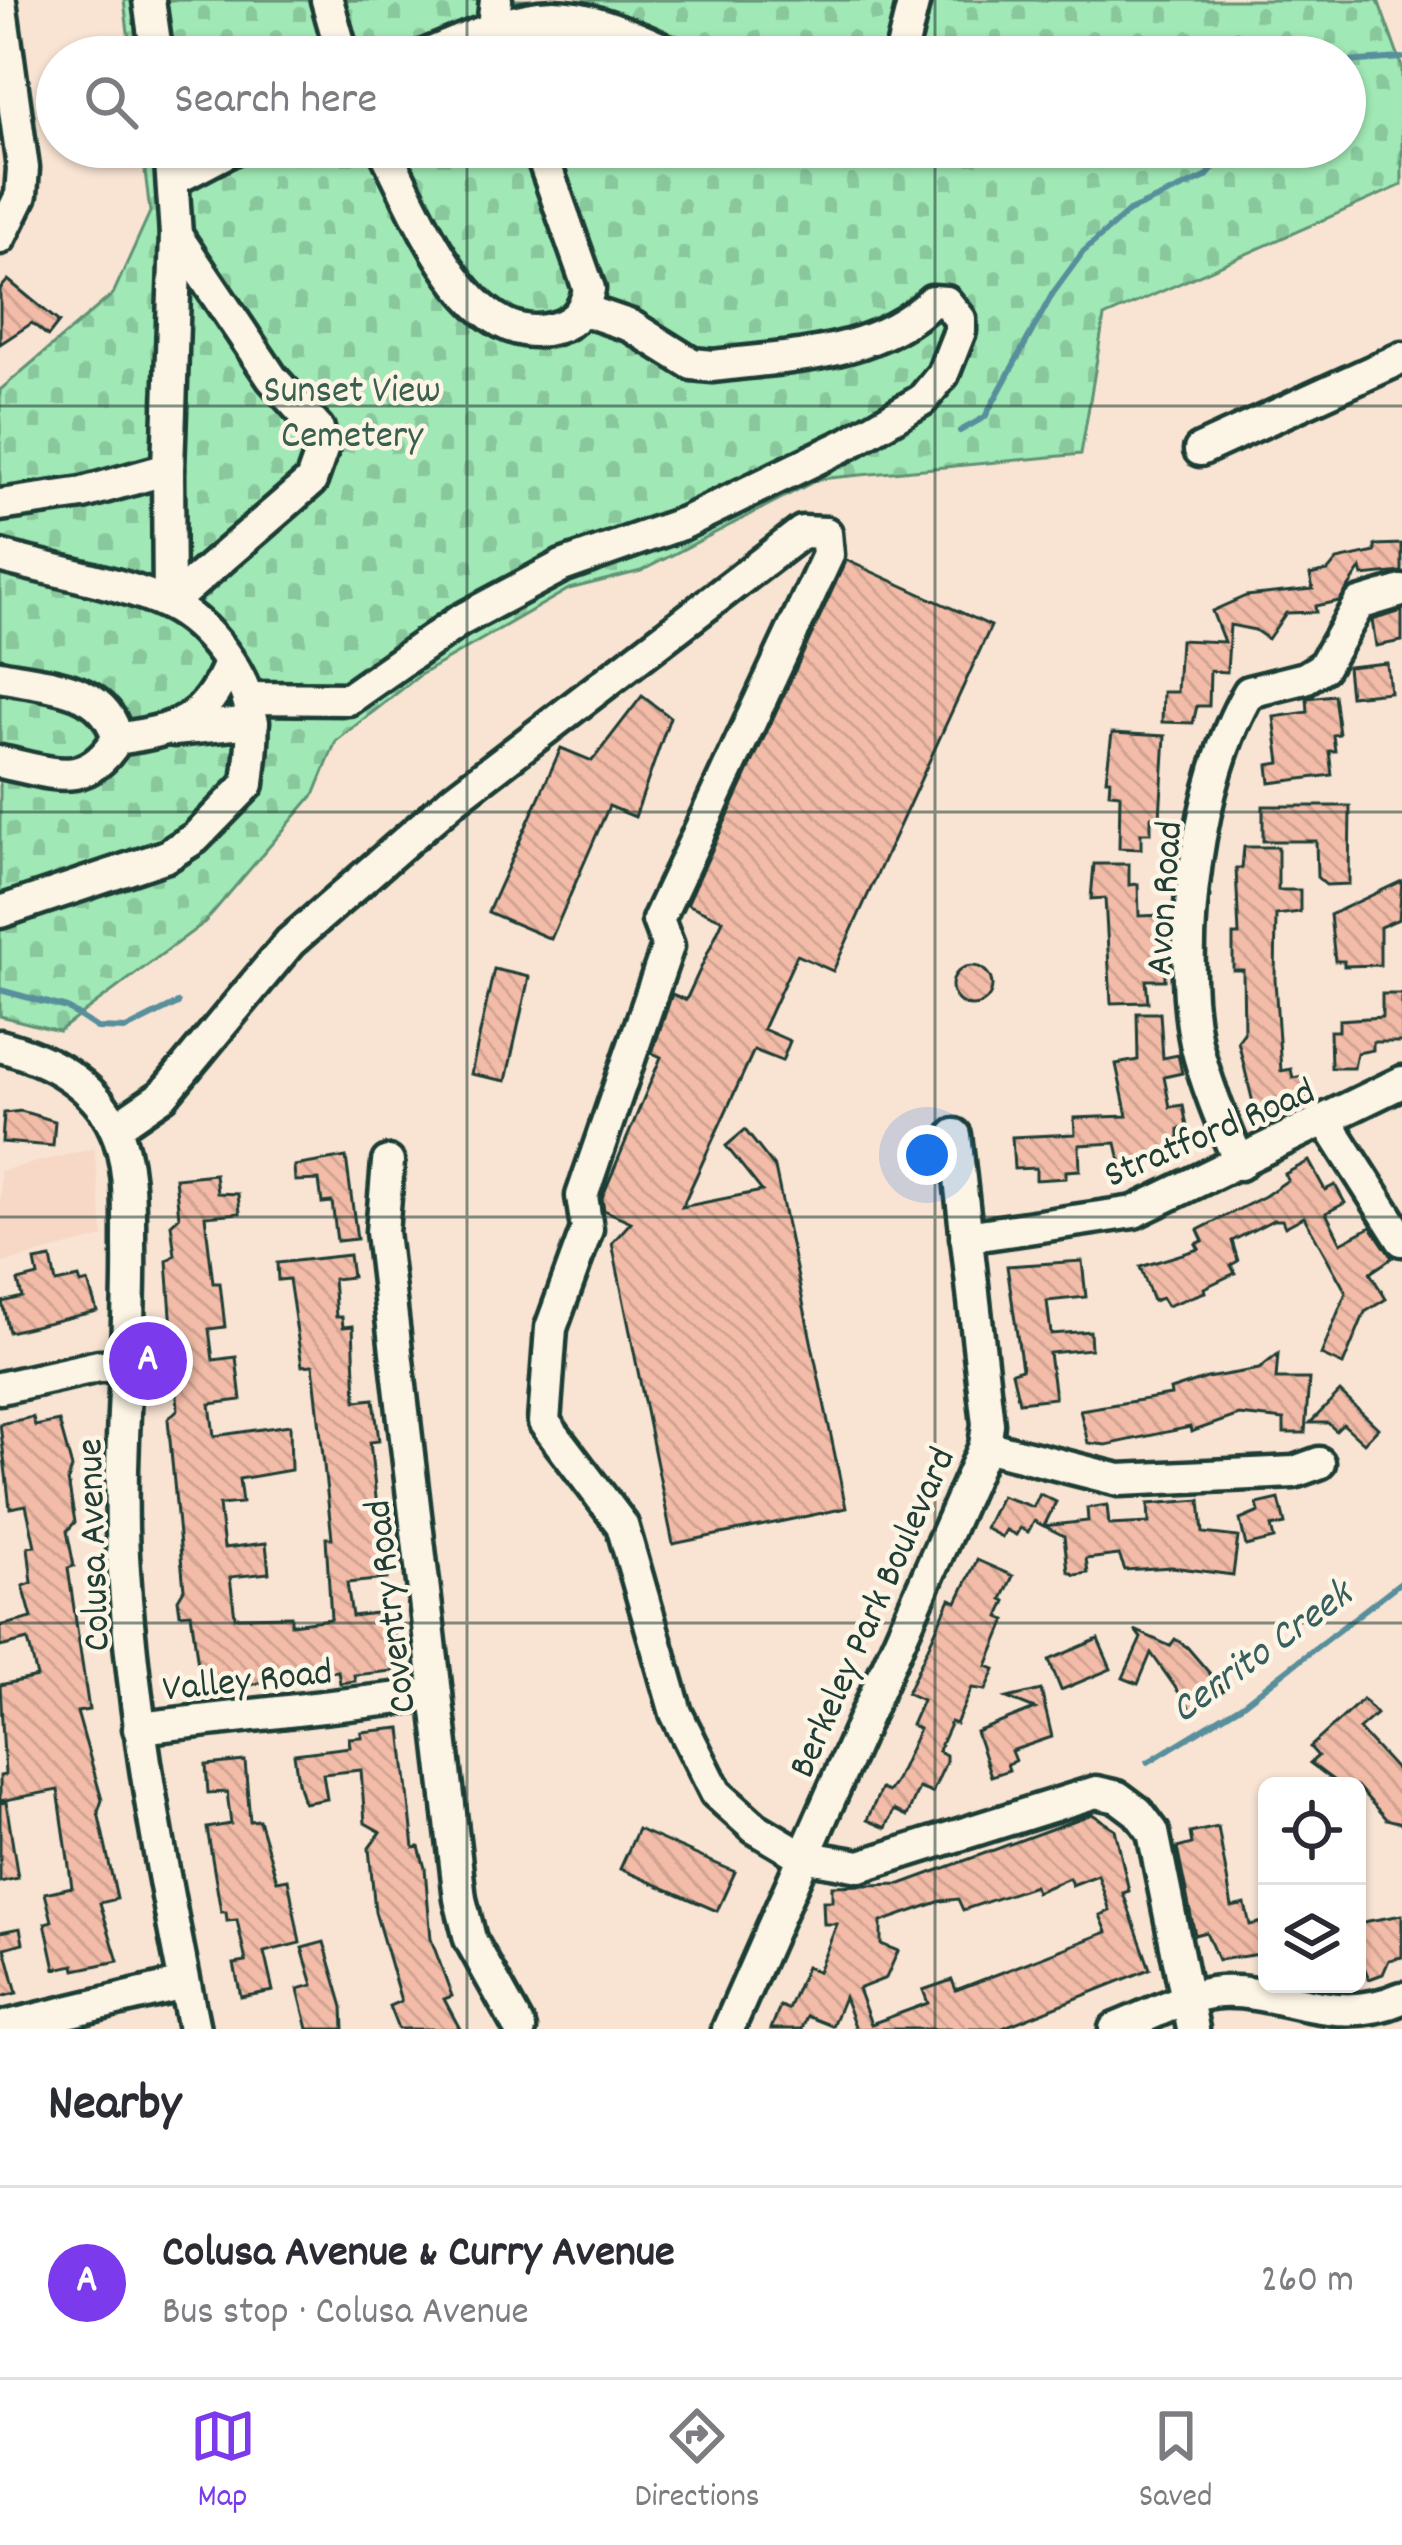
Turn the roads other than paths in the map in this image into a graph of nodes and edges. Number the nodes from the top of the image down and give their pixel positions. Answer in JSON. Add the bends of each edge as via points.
{"nodes":[{"id":1,"x":149,"y":0,"type":"edge"},
{"id":2,"x":327,"y":0,"type":"edge"},
{"id":3,"x":914,"y":0,"type":"edge"},
{"id":4,"x":0,"y":1,"type":"edge"},
{"id":5,"x":495,"y":13,"type":"edge"},
{"id":6,"x":154,"y":36,"type":"edge"},
{"id":7,"x":337,"y":36,"type":"edge"},
{"id":8,"x":457,"y":36,"type":"edge"},
{"id":9,"x":641,"y":36,"type":"edge"},
{"id":10,"x":905,"y":36,"type":"edge"},
{"id":11,"x":173,"y":168,"type":"edge"},
{"id":12,"x":196,"y":168,"type":"edge"},
{"id":13,"x":394,"y":168,"type":"edge"},
{"id":14,"x":547,"y":168,"type":"edge"},
{"id":15,"x":175,"y":179,"type":"junction"},
{"id":16,"x":176,"y":236,"type":"junction"},
{"id":17,"x":0,"y":238,"type":"edge"},
{"id":18,"x":584,"y":310,"type":"junction"},
{"id":19,"x":1402,"y":358,"type":"edge"},
{"id":20,"x":1200,"y":450,"type":"dead end"},
{"id":21,"x":168,"y":469,"type":"junction"},
{"id":22,"x":0,"y":506,"type":"edge"},
{"id":23,"x":0,"y":556,"type":"edge"},
{"id":24,"x":1402,"y":592,"type":"edge"},
{"id":25,"x":169,"y":604,"type":"junction"},
{"id":26,"x":230,"y":663,"type":"junction"},
{"id":27,"x":0,"y":676,"type":"edge"},
{"id":28,"x":250,"y":710,"type":"junction"},
{"id":29,"x":175,"y":730,"type":"junction"},
{"id":30,"x":117,"y":739,"type":"junction"},
{"id":31,"x":0,"y":763,"type":"edge"},
{"id":32,"x":0,"y":912,"type":"edge"},
{"id":33,"x":0,"y":1046,"type":"edge"},
{"id":34,"x":1402,"y":1082,"type":"edge"},
{"id":35,"x":1328,"y":1122,"type":"junction"},
{"id":36,"x":115,"y":1128,"type":"junction"},
{"id":37,"x":956,"y":1135,"type":"dead end"},
{"id":38,"x":388,"y":1162,"type":"dead end"},
{"id":39,"x":1240,"y":1164,"type":"junction"},
{"id":40,"x":966,"y":1237,"type":"junction"},
{"id":41,"x":1402,"y":1240,"type":"edge"},
{"id":42,"x":126,"y":1366,"type":"junction"},
{"id":43,"x":0,"y":1388,"type":"edge"},
{"id":44,"x":986,"y":1446,"type":"junction"},
{"id":45,"x":1318,"y":1463,"type":"dead end"},
{"id":46,"x":436,"y":1694,"type":"junction"},
{"id":47,"x":139,"y":1728,"type":"junction"},
{"id":48,"x":802,"y":1856,"type":"junction"},
{"id":49,"x":184,"y":1984,"type":"junction"},
{"id":50,"x":1400,"y":2010,"type":"edge"},
{"id":51,"x":1190,"y":2015,"type":"edge"},
{"id":52,"x":0,"y":2028,"type":"edge"},
{"id":53,"x":194,"y":2029,"type":"edge"},
{"id":54,"x":520,"y":2029,"type":"edge"},
{"id":55,"x":728,"y":2029,"type":"edge"},
{"id":56,"x":1115,"y":2029,"type":"edge"}],
"edges":[{"from":1,"to":6,"type":"street"},
{"from":2,"to":7,"type":"street"},
{"from":3,"to":10,"type":"street"},
{"from":4,"to":17,"type":"street","via":[[23,167],[21,195]]},
{"from":5,"to":8,"type":"street"},
{"from":5,"to":9,"type":"street","via":[[580,13]]},
{"from":11,"to":15,"type":"street"},
{"from":12,"to":15,"type":"street"},
{"from":13,"to":18,"type":"street","via":[[456,283],[485,314],[539,332]]},
{"from":14,"to":18,"type":"street","via":[[584,266]]},
{"from":15,"to":16,"type":"street"},
{"from":16,"to":21,"type":"street"},
{"from":16,"to":25,"type":"street","via":[[272,377],[318,429],[323,447],[311,481]]},
{"from":18,"to":28,"type":"street","via":[[631,326],[692,364],[712,366],[853,347],[932,301],[946,302],[960,331],[922,400],[849,443],[683,524],[562,566],[459,621],[348,699]]},
{"from":19,"to":20,"type":"street"},
{"from":21,"to":22,"type":"street"},
{"from":21,"to":25,"type":"street"},
{"from":23,"to":25,"type":"street"},
{"from":24,"to":39,"type":"street","name":"Avon Road","via":[[1359,604],[1323,667],[1249,692],[1206,802],[1191,930],[1195,1039]]},
{"from":25,"to":26,"type":"street"},
{"from":26,"to":28,"type":"street"},
{"from":26,"to":29,"type":"street","via":[[218,692]]},
{"from":27,"to":30,"type":"street","via":[[93,697],[113,716]]},
{"from":28,"to":29,"type":"street"},
{"from":28,"to":32,"type":"street","via":[[248,784],[195,838],[166,856]]},
{"from":29,"to":30,"type":"street"},
{"from":30,"to":31,"type":"street","via":[[103,763],[74,776]]},
{"from":33,"to":36,"type":"street","name":"Colusa Avenue","via":[[71,1076]]},
{"from":34,"to":35,"type":"street","name":"Stratford Road"},
{"from":35,"to":39,"type":"street","name":"Stratford Road"},
{"from":35,"to":41,"type":"street"},
{"from":36,"to":42,"type":"street","name":"Colusa Avenue","via":[[129,1200]]},
{"from":36,"to":48,"type":"street","via":[[163,1095],[290,942],[454,799],[802,532],[826,533],[829,555],[658,920],[668,946],[582,1196],[587,1229],[551,1328],[544,1422],[622,1525],[676,1713],[716,1793]]},
{"from":37,"to":40,"type":"street","name":"Berkeley Park Boulevard"},
{"from":38,"to":46,"type":"street","name":"Coventry Road","via":[[382,1232]]},
{"from":39,"to":40,"type":"street","name":"Stratford Road","via":[[1134,1212]]},
{"from":40,"to":44,"type":"street","name":"Berkeley Park Boulevard"},
{"from":42,"to":43,"type":"street"},
{"from":42,"to":47,"type":"street","name":"Colusa Avenue","via":[[123,1569]]},
{"from":44,"to":45,"type":"street","via":[[1119,1480],[1294,1472]]},
{"from":44,"to":48,"type":"street","name":"Berkeley Park Boulevard"},
{"from":46,"to":47,"type":"street","name":"Valley Road"},
{"from":46,"to":54,"type":"street","name":"Coventry Road","via":[[470,1939]]},
{"from":47,"to":49,"type":"street","name":"Colusa Avenue"},
{"from":48,"to":51,"type":"street","via":[[860,1866],[1079,1794],[1118,1797],[1153,1832]]},
{"from":48,"to":55,"type":"street","name":"Berkeley Park Boulevard"},
{"from":49,"to":52,"type":"street"},
{"from":49,"to":53,"type":"street","name":"Colusa Avenue"},
{"from":50,"to":51,"type":"street","via":[[1313,2010],[1223,1992]]},
{"from":51,"to":56,"type":"street"}]}
